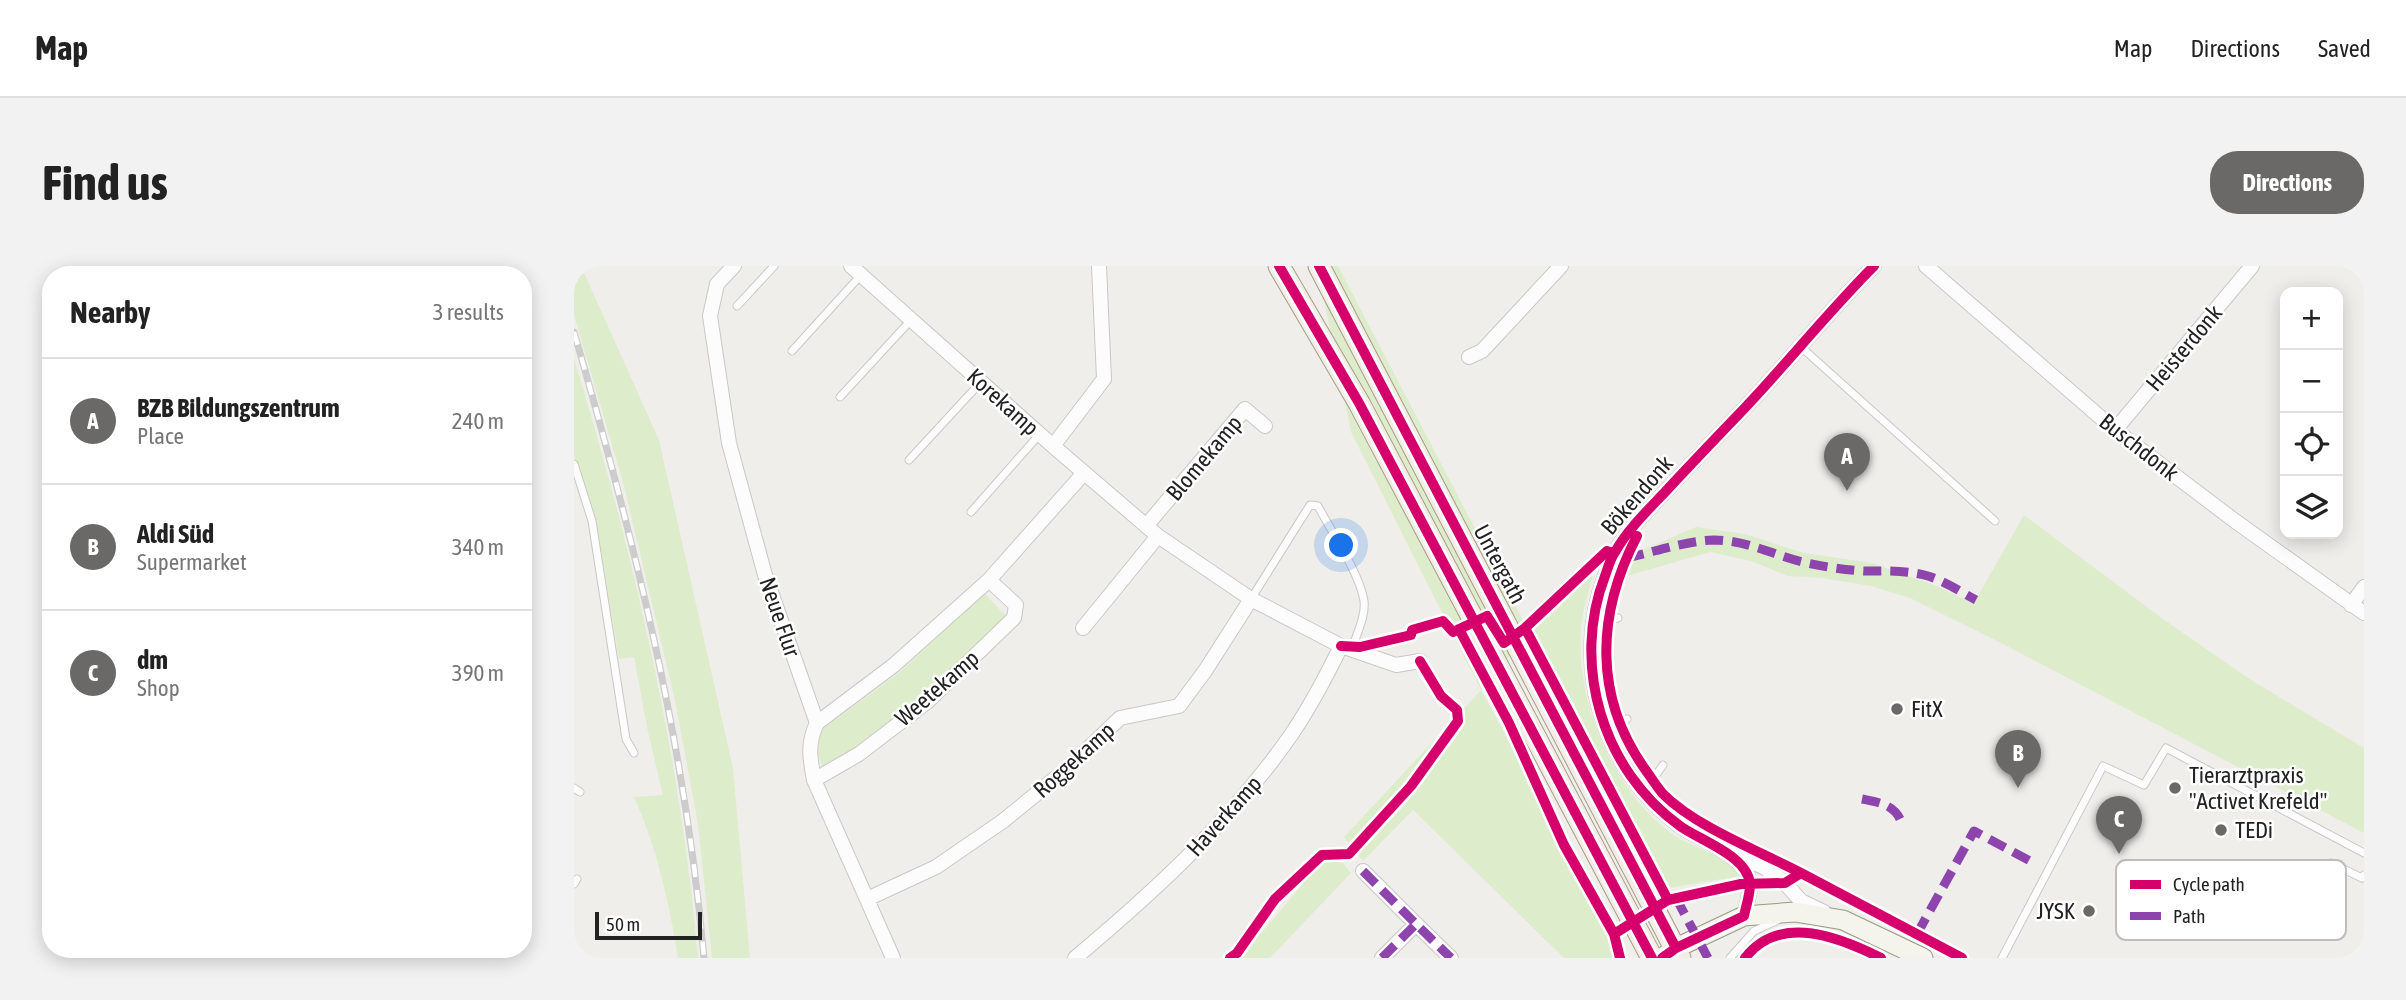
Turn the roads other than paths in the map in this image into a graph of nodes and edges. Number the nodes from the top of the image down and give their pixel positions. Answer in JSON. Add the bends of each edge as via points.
{"nodes":[{"id":1,"x":734,"y":266,"type":"edge"},
{"id":2,"x":774,"y":266,"type":"edge"},
{"id":3,"x":1099,"y":266,"type":"edge"},
{"id":4,"x":1279,"y":266,"type":"edge"},
{"id":5,"x":1319,"y":266,"type":"edge"},
{"id":6,"x":1561,"y":266,"type":"edge"},
{"id":7,"x":1926,"y":266,"type":"edge"},
{"id":8,"x":2252,"y":266,"type":"edge"},
{"id":9,"x":1868,"y":268,"type":"edge"},
{"id":10,"x":856,"y":271,"type":"edge"},
{"id":11,"x":737,"y":306,"type":"dead end"},
{"id":12,"x":911,"y":320,"type":"junction"},
{"id":13,"x":1801,"y":347,"type":"junction"},
{"id":14,"x":792,"y":351,"type":"dead end"},
{"id":15,"x":1469,"y":357,"type":"dead end"},
{"id":16,"x":981,"y":382,"type":"junction"},
{"id":17,"x":840,"y":397,"type":"dead end"},
{"id":18,"x":1265,"y":426,"type":"dead end"},
{"id":19,"x":2115,"y":430,"type":"junction"},
{"id":20,"x":1039,"y":435,"type":"junction"},
{"id":21,"x":1052,"y":446,"type":"junction"},
{"id":22,"x":909,"y":460,"type":"dead end"},
{"id":23,"x":574,"y":464,"type":"edge"},
{"id":24,"x":1084,"y":473,"type":"junction"},
{"id":25,"x":971,"y":512,"type":"dead end"},
{"id":26,"x":1995,"y":521,"type":"dead end"},
{"id":27,"x":1146,"y":526,"type":"junction"},
{"id":28,"x":1158,"y":536,"type":"junction"},
{"id":29,"x":989,"y":580,"type":"junction"},
{"id":30,"x":2364,"y":587,"type":"edge"},
{"id":31,"x":1251,"y":599,"type":"junction"},
{"id":32,"x":2358,"y":609,"type":"edge"},
{"id":33,"x":1618,"y":618,"type":"dead end"},
{"id":34,"x":1593,"y":622,"type":"junction"},
{"id":35,"x":1083,"y":628,"type":"dead end"},
{"id":36,"x":1346,"y":648,"type":"junction"},
{"id":37,"x":1420,"y":661,"type":"dead end"},
{"id":38,"x":1627,"y":719,"type":"dead end"},
{"id":39,"x":817,"y":723,"type":"junction"},
{"id":40,"x":1607,"y":734,"type":"junction"},
{"id":41,"x":634,"y":753,"type":"dead end"},
{"id":42,"x":1663,"y":765,"type":"dead end"},
{"id":43,"x":814,"y":780,"type":"junction"},
{"id":44,"x":1644,"y":792,"type":"junction"},
{"id":45,"x":1722,"y":850,"type":"junction"},
{"id":46,"x":2364,"y":853,"type":"edge"},
{"id":47,"x":2346,"y":870,"type":"edge"},
{"id":48,"x":1363,"y":871,"type":"dead end"},
{"id":49,"x":2363,"y":877,"type":"edge"},
{"id":50,"x":867,"y":899,"type":"junction"},
{"id":51,"x":1795,"y":912,"type":"junction"},
{"id":52,"x":1744,"y":916,"type":"junction"},
{"id":53,"x":1843,"y":920,"type":"junction"},
{"id":54,"x":1416,"y":924,"type":"junction"},
{"id":55,"x":1673,"y":955,"type":"edge"},
{"id":56,"x":893,"y":958,"type":"edge"},
{"id":57,"x":1075,"y":958,"type":"edge"},
{"id":58,"x":1382,"y":958,"type":"edge"},
{"id":59,"x":1451,"y":958,"type":"edge"},
{"id":60,"x":1653,"y":958,"type":"edge"},
{"id":61,"x":1730,"y":958,"type":"edge"},
{"id":62,"x":1923,"y":958,"type":"edge"},
{"id":63,"x":2002,"y":958,"type":"edge"}],
"edges":[{"from":1,"to":39,"type":"street","name":"Neue Flur","via":[[718,284],[709,316],[729,443],[765,575]]},
{"from":2,"to":11,"type":"lane"},
{"from":3,"to":21,"type":"street","via":[[1104,379]]},
{"from":4,"to":60,"type":"main road","via":[[1359,403]]},
{"from":5,"to":55,"type":"main road","name":"Untergath"},
{"from":6,"to":15,"type":"street","via":[[1482,351]]},
{"from":7,"to":19,"type":"street","name":"Buschdonk"},
{"from":8,"to":19,"type":"street","name":"Heisterdonk"},
{"from":9,"to":13,"type":"street","name":"Bökendonk"},
{"from":10,"to":12,"type":"street","name":"Korekamp"},
{"from":10,"to":14,"type":"lane"},
{"from":12,"to":16,"type":"street","name":"Korekamp"},
{"from":12,"to":17,"type":"lane"},
{"from":13,"to":26,"type":"lane"},
{"from":13,"to":34,"type":"street","name":"Bökendonk","via":[[1642,516],[1614,553],[1595,601]]},
{"from":16,"to":20,"type":"street","name":"Korekamp"},
{"from":16,"to":22,"type":"lane"},
{"from":18,"to":27,"type":"street","name":"Blomekamp","via":[[1245,409]]},
{"from":19,"to":32,"type":"street","name":"Buschdonk"},
{"from":20,"to":21,"type":"street","name":"Korekamp"},
{"from":20,"to":25,"type":"lane"},
{"from":21,"to":24,"type":"street","name":"Korekamp"},
{"from":23,"to":41,"type":"lane","via":[[592,521],[626,739]]},
{"from":24,"to":27,"type":"street","name":"Korekamp"},
{"from":24,"to":29,"type":"street","name":"Weetekamp"},
{"from":27,"to":28,"type":"street","name":"Korekamp"},
{"from":28,"to":31,"type":"street","name":"Korekamp"},
{"from":28,"to":35,"type":"street"},
{"from":29,"to":39,"type":"street","name":"Weetekamp","via":[[894,665]]},
{"from":29,"to":43,"type":"street","name":"Weetekamp","via":[[1016,605],[1014,618],[927,702],[859,754]]},
{"from":30,"to":32,"type":"street"},
{"from":31,"to":36,"type":"street","name":"Korekamp"},
{"from":31,"to":36,"type":"lane","via":[[1310,505],[1318,506],[1364,602]]},
{"from":31,"to":50,"type":"street","name":"Roggekamp","via":[[1179,706],[1120,718],[1003,821],[936,867]]},
{"from":33,"to":34,"type":"lane"},
{"from":34,"to":40,"type":"street","name":"Bökendonk","via":[[1592,672]]},
{"from":36,"to":37,"type":"street","name":"Korekamp","via":[[1396,665]]},
{"from":36,"to":57,"type":"street","name":"Haverkamp","via":[[1291,735],[1214,831],[1143,901]]},
{"from":38,"to":40,"type":"lane"},
{"from":39,"to":43,"type":"street","via":[[810,737]]},
{"from":40,"to":44,"type":"street","name":"Bökendonk"},
{"from":42,"to":44,"type":"lane"},
{"from":43,"to":50,"type":"street"},
{"from":44,"to":45,"type":"street","name":"Bökendonk","via":[[1679,826]]},
{"from":45,"to":52,"type":"street","name":"Bökendonk","via":[[1747,873],[1750,884]]},
{"from":45,"to":53,"type":"street","name":"Bökendonk","via":[[1765,868],[1801,901]]},
{"from":46,"to":63,"type":"lane","via":[[2166,748],[2144,785],[2103,766]]},
{"from":47,"to":49,"type":"lane"},
{"from":48,"to":54,"type":"street"},
{"from":50,"to":56,"type":"street"},
{"from":51,"to":52,"type":"main road"},
{"from":51,"to":53,"type":"main road"},
{"from":51,"to":61,"type":"lane","via":[[1754,931]]},
{"from":52,"to":55,"type":"main road"},
{"from":53,"to":62,"type":"main road"},
{"from":54,"to":58,"type":"street"},
{"from":54,"to":59,"type":"street"}]}
